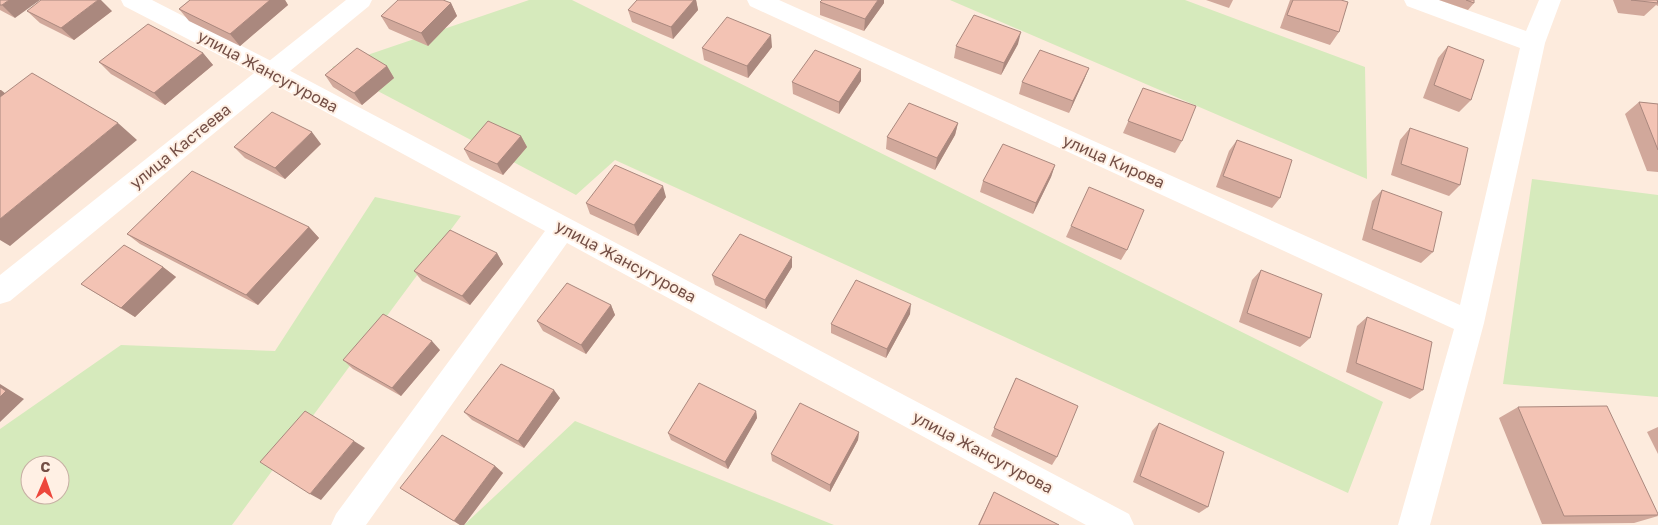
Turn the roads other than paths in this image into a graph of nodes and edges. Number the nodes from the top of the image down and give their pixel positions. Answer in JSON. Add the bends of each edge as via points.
{"nodes":[{"id":1,"x":132,"y":0,"type":"edge"},
{"id":2,"x":361,"y":0,"type":"edge"},
{"id":3,"x":758,"y":0,"type":"edge"},
{"id":4,"x":1415,"y":0,"type":"edge"},
{"id":5,"x":1550,"y":0,"type":"edge"},
{"id":6,"x":1533,"y":43,"type":"junction"},
{"id":7,"x":272,"y":72,"type":"junction"},
{"id":8,"x":563,"y":228,"type":"junction"},
{"id":9,"x":0,"y":292,"type":"edge"},
{"id":10,"x":1470,"y":323,"type":"junction"},
{"id":11,"x":347,"y":525,"type":"edge"},
{"id":12,"x":1118,"y":525,"type":"edge"},
{"id":13,"x":1414,"y":525,"type":"edge"}],
"edges":[{"from":1,"to":7,"type":"street","name":"улица Жансугурова"},
{"from":2,"to":7,"type":"street","name":"улица Кастеева"},
{"from":3,"to":10,"type":"street","name":"улица Кирова"},
{"from":4,"to":6,"type":"street"},
{"from":5,"to":6,"type":"street"},
{"from":6,"to":10,"type":"street"},
{"from":7,"to":8,"type":"street","name":"улица Жансугурова"},
{"from":7,"to":9,"type":"street","name":"улица Кастеева"},
{"from":8,"to":11,"type":"street"},
{"from":8,"to":12,"type":"street","name":"улица Жансугурова"},
{"from":10,"to":13,"type":"street"}]}
